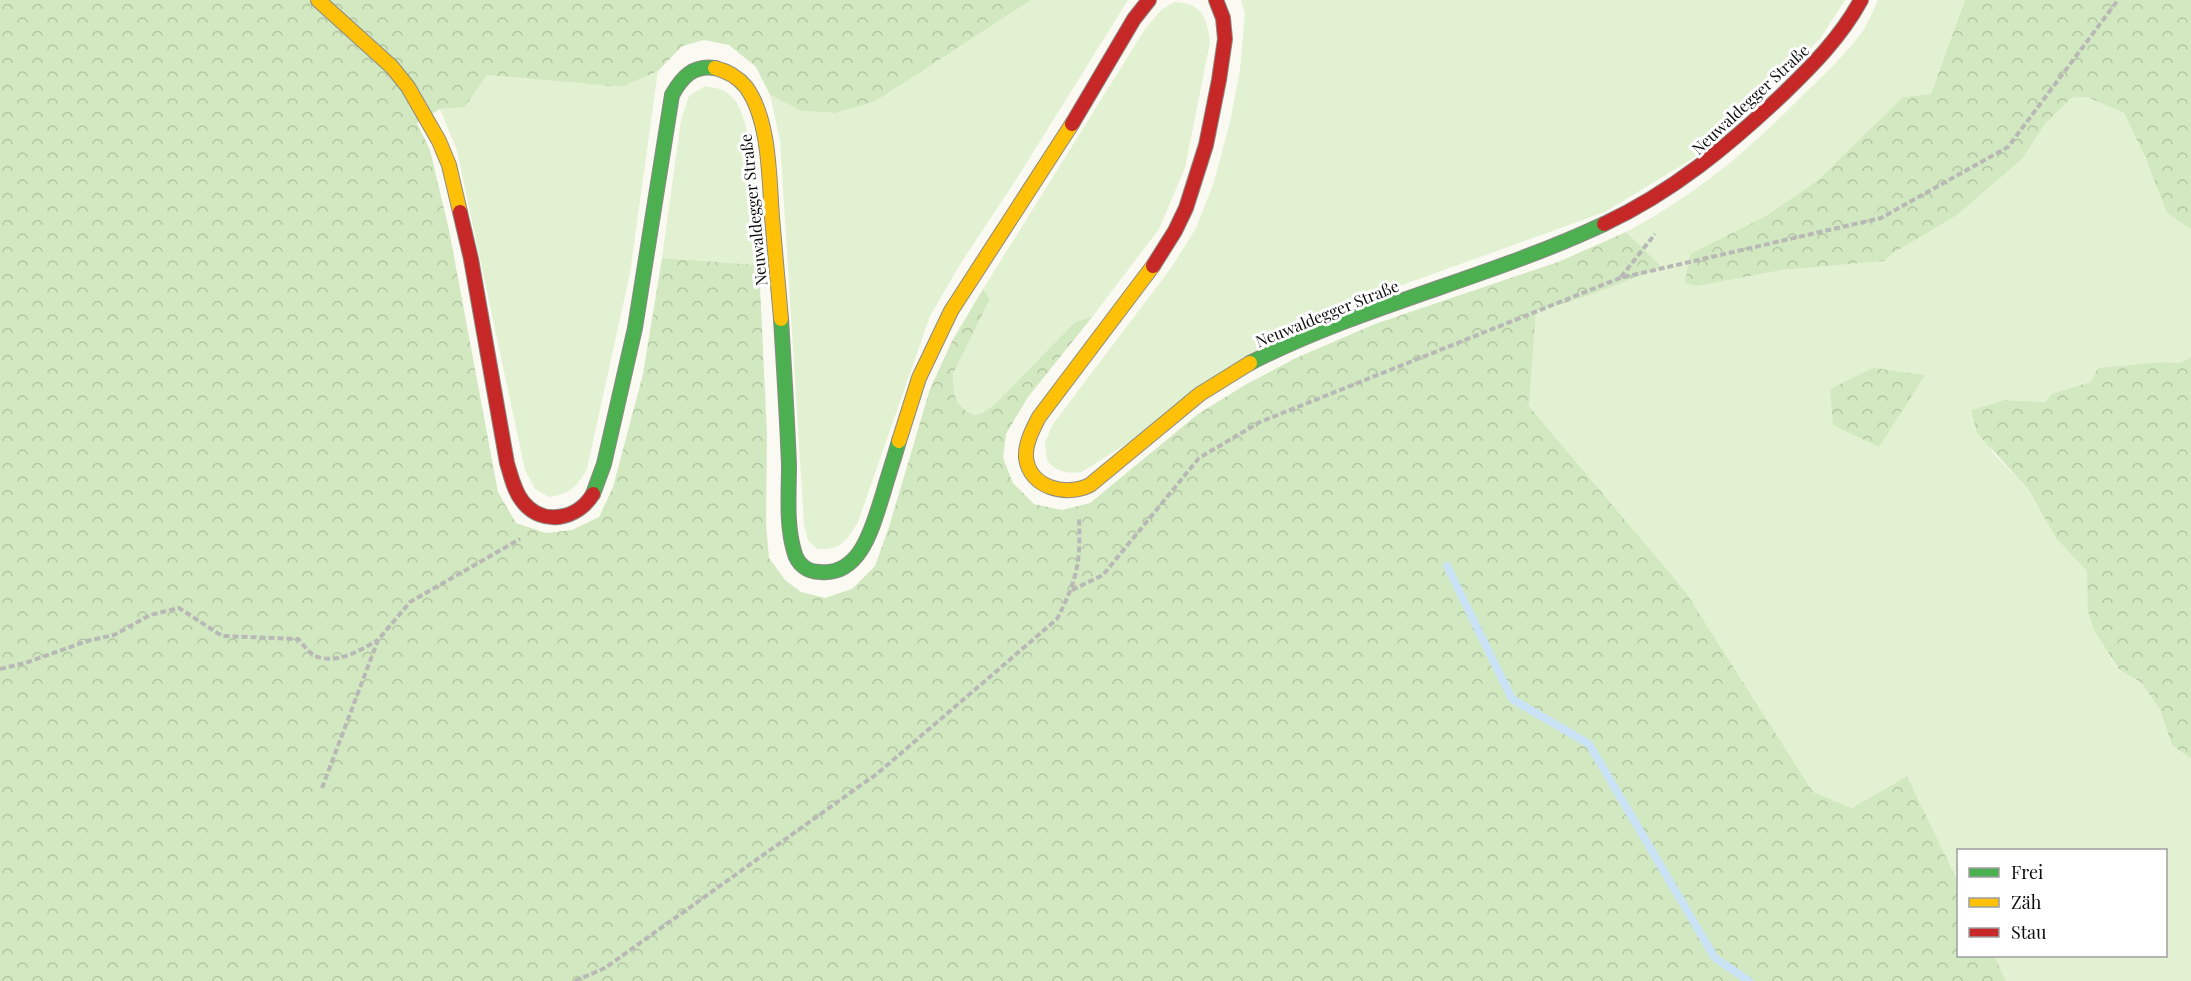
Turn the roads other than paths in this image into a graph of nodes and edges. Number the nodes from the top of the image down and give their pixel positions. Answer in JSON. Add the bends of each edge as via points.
{"nodes":[{"id":1,"x":318,"y":0,"type":"edge"},
{"id":2,"x":1149,"y":0,"type":"edge"},
{"id":3,"x":1216,"y":0,"type":"edge"},
{"id":4,"x":1861,"y":0,"type":"edge"}],
"edges":[{"from":1,"to":2,"type":"main road","name":"Neuwaldegger Straße","via":[[392,68],[440,141],[471,259],[512,483],[524,505],[545,516],[570,516],[583,508],[593,497],[601,474],[635,320],[672,95],[680,79],[704,66],[716,67],[738,78],[755,105],[763,138],[787,409],[790,530],[799,562],[818,573],[842,569],[864,547],[920,378],[951,311]]},
{"from":3,"to":4,"type":"main road","name":"Neuwaldegger Straße","via":[[1224,29],[1224,56],[1196,182],[1172,237],[1029,434],[1029,467],[1048,488],[1062,492],[1089,486],[1214,384],[1263,356],[1348,320],[1574,239],[1661,194],[1700,168],[1795,82],[1841,33]]}]}
